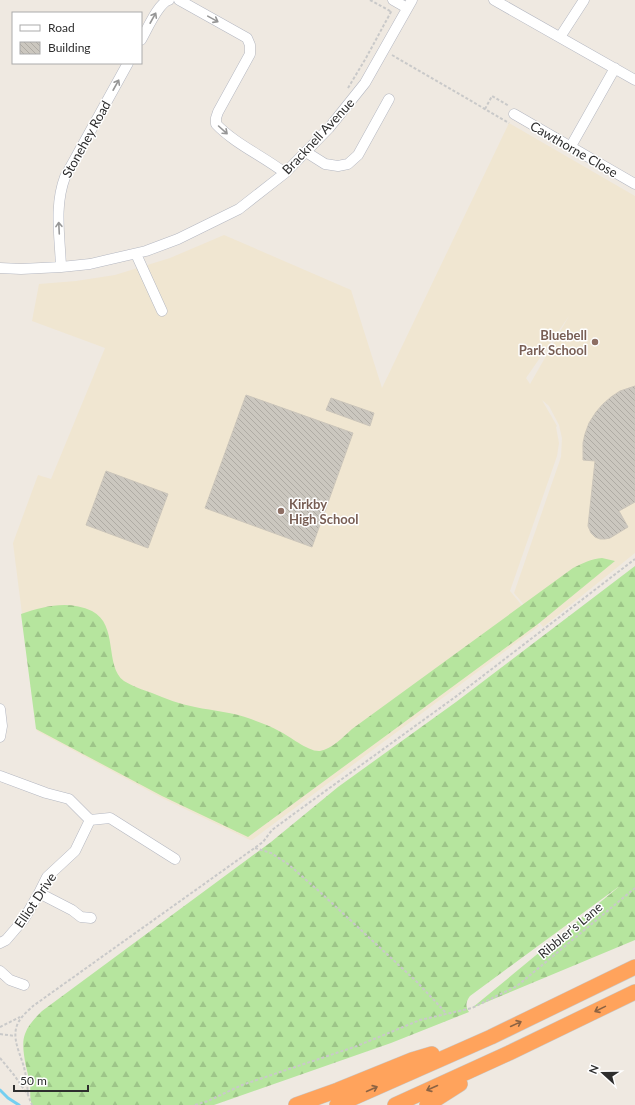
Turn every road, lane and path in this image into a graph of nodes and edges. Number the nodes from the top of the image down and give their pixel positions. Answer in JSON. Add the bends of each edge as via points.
{"nodes":[{"id":1,"x":169,"y":0,"type":"edge"},
{"id":2,"x":179,"y":0,"type":"edge"},
{"id":3,"x":370,"y":0,"type":"edge"},
{"id":4,"x":494,"y":0,"type":"edge"},
{"id":5,"x":584,"y":0,"type":"edge"},
{"id":6,"x":395,"y":1,"type":"edge"},
{"id":7,"x":409,"y":4,"type":"edge"},
{"id":8,"x":391,"y":12,"type":"junction"},
{"id":9,"x":402,"y":18,"type":"junction"},
{"id":10,"x":560,"y":37,"type":"junction"},
{"id":11,"x":142,"y":38,"type":"edge"},
{"id":12,"x":384,"y":50,"type":"junction"},
{"id":13,"x":127,"y":64,"type":"edge"},
{"id":14,"x":615,"y":68,"type":"junction"},
{"id":15,"x":635,"y":80,"type":"edge"},
{"id":16,"x":346,"y":90,"type":"dead end"},
{"id":17,"x":389,"y":99,"type":"dead end"},
{"id":18,"x":485,"y":109,"type":"dead end"},
{"id":19,"x":514,"y":114,"type":"junction"},
{"id":20,"x":571,"y":146,"type":"junction"},
{"id":21,"x":306,"y":152,"type":"junction"},
{"id":22,"x":285,"y":173,"type":"junction"},
{"id":23,"x":635,"y":184,"type":"edge"},
{"id":24,"x":136,"y":254,"type":"junction"},
{"id":25,"x":61,"y":267,"type":"junction"},
{"id":26,"x":0,"y":268,"type":"edge"},
{"id":27,"x":162,"y":310,"type":"dead end"},
{"id":28,"x":635,"y":559,"type":"edge"},
{"id":29,"x":0,"y":709,"type":"edge"},
{"id":30,"x":0,"y":737,"type":"edge"},
{"id":31,"x":0,"y":776,"type":"edge"},
{"id":32,"x":90,"y":820,"type":"junction"},
{"id":33,"x":254,"y":848,"type":"junction"},
{"id":34,"x":175,"y":859,"type":"dead end"},
{"id":35,"x":635,"y":888,"type":"edge"},
{"id":36,"x":39,"y":893,"type":"junction"},
{"id":37,"x":91,"y":918,"type":"dead end"},
{"id":38,"x":0,"y":943,"type":"edge"},
{"id":39,"x":635,"y":967,"type":"edge"},
{"id":40,"x":0,"y":971,"type":"edge"},
{"id":41,"x":24,"y":985,"type":"dead end"},
{"id":42,"x":635,"y":992,"type":"edge"},
{"id":43,"x":446,"y":1014,"type":"junction"},
{"id":44,"x":22,"y":1017,"type":"junction"},
{"id":45,"x":0,"y":1028,"type":"edge"},
{"id":46,"x":0,"y":1034,"type":"edge"},
{"id":47,"x":15,"y":1036,"type":"junction"},
{"id":48,"x":491,"y":1036,"type":"junction"},
{"id":49,"x":509,"y":1053,"type":"junction"},
{"id":50,"x":0,"y":1058,"type":"edge"},
{"id":51,"x":28,"y":1095,"type":"junction"},
{"id":52,"x":32,"y":1105,"type":"edge"},
{"id":53,"x":195,"y":1105,"type":"edge"},
{"id":54,"x":296,"y":1105,"type":"edge"},
{"id":55,"x":337,"y":1105,"type":"edge"},
{"id":56,"x":395,"y":1105,"type":"edge"},
{"id":57,"x":427,"y":1105,"type":"edge"}],
"edges":[{"from":11,"to":1,"type":"street","one_way":true,"via":[[160,6]]},
{"from":2,"to":22,"type":"street","one_way":true,"via":[[247,38],[250,54],[218,112],[216,124],[225,133]]},
{"from":3,"to":8,"type":"path"},
{"from":4,"to":10,"type":"street"},
{"from":5,"to":10,"type":"street"},
{"from":6,"to":7,"type":"street"},
{"from":6,"to":8,"type":"path"},
{"from":7,"to":9,"type":"street","name":"Bracknell Avenue"},
{"from":8,"to":9,"type":"path"},
{"from":8,"to":16,"type":"path"},
{"from":9,"to":12,"type":"street","name":"Bracknell Avenue"},
{"from":10,"to":14,"type":"street"},
{"from":12,"to":19,"type":"path","via":[[509,123]]},
{"from":12,"to":21,"type":"street","name":"Bracknell Avenue","via":[[366,83]]},
{"from":25,"to":13,"type":"street","name":"Stonehey Road","one_way":true,"via":[[58,212],[61,188]]},
{"from":14,"to":15,"type":"street"},
{"from":14,"to":20,"type":"street"},
{"from":17,"to":21,"type":"street","via":[[358,155],[348,164],[325,164]]},
{"from":18,"to":19,"type":"path","via":[[492,96],[516,110]]},
{"from":19,"to":20,"type":"street","name":"Cawthorne Close"},
{"from":20,"to":23,"type":"street","name":"Cawthorne Close"},
{"from":21,"to":22,"type":"street","name":"Bracknell Avenue"},
{"from":22,"to":24,"type":"street","name":"Bracknell Avenue","via":[[238,209],[178,239]]},
{"from":24,"to":25,"type":"street","name":"Bracknell Avenue"},
{"from":24,"to":27,"type":"street"},
{"from":25,"to":26,"type":"street","name":"Bracknell Avenue"},
{"from":28,"to":33,"type":"path","via":[[458,695],[272,830],[263,842]]},
{"from":29,"to":30,"type":"street"},
{"from":31,"to":32,"type":"street","via":[[69,799]]},
{"from":32,"to":34,"type":"street","via":[[110,818]]},
{"from":32,"to":36,"type":"street","name":"Elliot Drive","via":[[76,850],[47,877]]},
{"from":33,"to":43,"type":"path","via":[[271,853],[288,864],[417,982]]},
{"from":33,"to":44,"type":"path","via":[[33,1006]]},
{"from":35,"to":43,"type":"path","name":"Ribbler's Lane","via":[[517,986],[472,1008]]},
{"from":36,"to":37,"type":"street","via":[[81,917]]},
{"from":36,"to":38,"type":"street","name":"Elliot Drive","via":[[24,919],[6,940]]},
{"from":48,"to":39,"type":"highway","one_way":true},
{"from":40,"to":41,"type":"street","via":[[10,980]]},
{"from":42,"to":49,"type":"highway","one_way":true},
{"from":43,"to":53,"type":"path","name":"Ribbler's Lane","via":[[420,1020],[357,1046],[242,1085]]},
{"from":44,"to":45,"type":"path"},
{"from":44,"to":47,"type":"path","via":[[16,1026]]},
{"from":46,"to":47,"type":"path"},
{"from":47,"to":51,"type":"path","via":[[26,1074]]},
{"from":48,"to":54,"type":"highway","via":[[412,1060]]},
{"from":55,"to":48,"type":"highway","one_way":true},
{"from":49,"to":56,"type":"highway","one_way":true},
{"from":49,"to":57,"type":"highway"},
{"from":50,"to":51,"type":"path"},
{"from":51,"to":52,"type":"path"}]}
